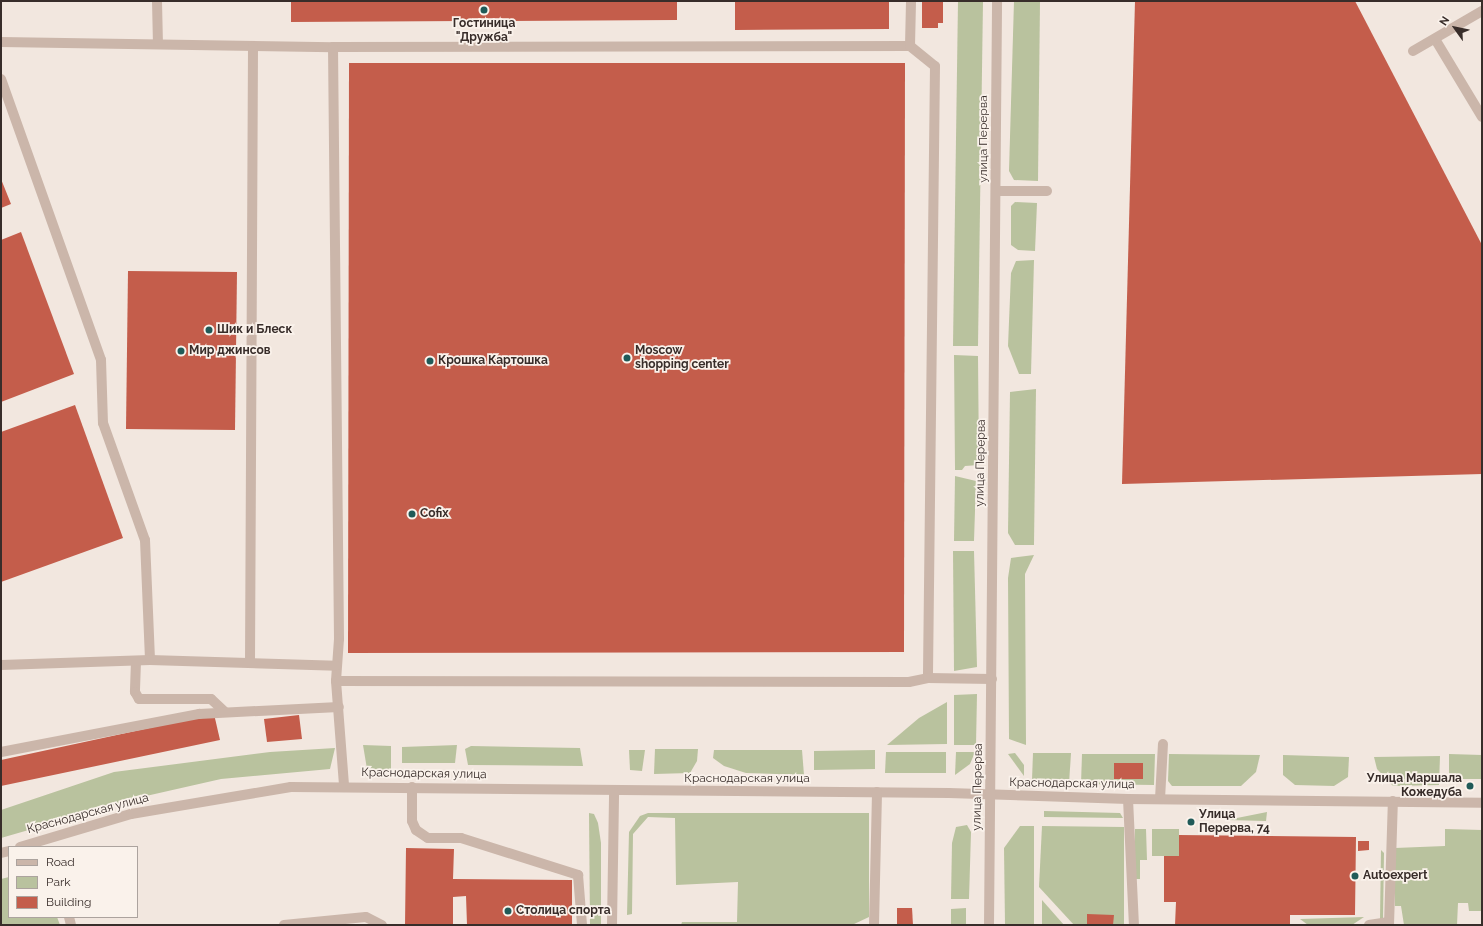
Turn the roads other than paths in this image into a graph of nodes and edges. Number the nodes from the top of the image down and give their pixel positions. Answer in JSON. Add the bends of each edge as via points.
{"nodes":[{"id":1,"x":156,"y":1,"type":"edge"},
{"id":2,"x":911,"y":1,"type":"edge"},
{"id":3,"x":998,"y":1,"type":"edge"},
{"id":4,"x":1482,"y":11,"type":"edge"},
{"id":5,"x":1435,"y":39,"type":"junction"},
{"id":6,"x":1,"y":42,"type":"edge"},
{"id":7,"x":158,"y":44,"type":"junction"},
{"id":8,"x":253,"y":46,"type":"junction"},
{"id":9,"x":910,"y":46,"type":"junction"},
{"id":10,"x":333,"y":47,"type":"junction"},
{"id":11,"x":1413,"y":51,"type":"dead end"},
{"id":12,"x":1,"y":79,"type":"edge"},
{"id":13,"x":1482,"y":117,"type":"edge"},
{"id":14,"x":997,"y":191,"type":"junction"},
{"id":15,"x":1047,"y":191,"type":"dead end"},
{"id":16,"x":150,"y":660,"type":"junction"},
{"id":17,"x":136,"y":661,"type":"junction"},
{"id":18,"x":250,"y":662,"type":"junction"},
{"id":19,"x":1,"y":665,"type":"edge"},
{"id":20,"x":336,"y":666,"type":"junction"},
{"id":21,"x":928,"y":678,"type":"junction"},
{"id":22,"x":992,"y":679,"type":"junction"},
{"id":23,"x":336,"y":681,"type":"junction"},
{"id":24,"x":339,"y":707,"type":"junction"},
{"id":25,"x":225,"y":712,"type":"junction"},
{"id":26,"x":1163,"y":744,"type":"dead end"},
{"id":27,"x":1,"y":752,"type":"edge"},
{"id":28,"x":344,"y":786,"type":"junction"},
{"id":29,"x":412,"y":787,"type":"junction"},
{"id":30,"x":614,"y":792,"type":"junction"},
{"id":31,"x":877,"y":792,"type":"junction"},
{"id":32,"x":990,"y":795,"type":"junction"},
{"id":33,"x":1128,"y":799,"type":"junction"},
{"id":34,"x":1160,"y":799,"type":"junction"},
{"id":35,"x":1393,"y":801,"type":"junction"},
{"id":36,"x":1482,"y":803,"type":"edge"},
{"id":37,"x":46,"y":843,"type":"edge"},
{"id":38,"x":26,"y":846,"type":"edge"},
{"id":39,"x":1389,"y":924,"type":"edge"},
{"id":40,"x":284,"y":925,"type":"edge"},
{"id":41,"x":382,"y":925,"type":"edge"},
{"id":42,"x":582,"y":925,"type":"edge"},
{"id":43,"x":612,"y":925,"type":"edge"},
{"id":44,"x":874,"y":925,"type":"edge"},
{"id":45,"x":989,"y":925,"type":"edge"},
{"id":46,"x":1134,"y":925,"type":"edge"},
{"id":47,"x":1369,"y":925,"type":"edge"}],
"edges":[{"from":1,"to":7,"type":"street"},
{"from":2,"to":9,"type":"street"},
{"from":3,"to":14,"type":"street","name":"улица Перерва"},
{"from":4,"to":5,"type":"street"},
{"from":5,"to":11,"type":"street"},
{"from":5,"to":13,"type":"street"},
{"from":6,"to":7,"type":"street"},
{"from":7,"to":8,"type":"street"},
{"from":8,"to":10,"type":"street"},
{"from":8,"to":18,"type":"street"},
{"from":9,"to":10,"type":"street"},
{"from":9,"to":21,"type":"street","via":[[935,66]]},
{"from":10,"to":20,"type":"street","via":[[339,638]]},
{"from":12,"to":16,"type":"street","via":[[101,360],[104,423],[145,540]]},
{"from":14,"to":15,"type":"street"},
{"from":14,"to":22,"type":"street","name":"улица Перерва"},
{"from":16,"to":17,"type":"street"},
{"from":16,"to":18,"type":"street"},
{"from":17,"to":19,"type":"street"},
{"from":17,"to":25,"type":"street","via":[[135,692],[140,699],[211,699]]},
{"from":18,"to":20,"type":"street"},
{"from":20,"to":23,"type":"street"},
{"from":21,"to":22,"type":"street"},
{"from":21,"to":23,"type":"street","via":[[909,682]]},
{"from":22,"to":32,"type":"street","name":"улица Перерва"},
{"from":23,"to":24,"type":"street"},
{"from":24,"to":25,"type":"street"},
{"from":24,"to":28,"type":"street"},
{"from":25,"to":27,"type":"street"},
{"from":26,"to":34,"type":"street"},
{"from":28,"to":29,"type":"street","name":"Краснодарская улица"},
{"from":28,"to":37,"type":"street","name":"Краснодарская улица","via":[[234,794],[131,814]]},
{"from":29,"to":30,"type":"street","name":"Краснодарская улица"},
{"from":29,"to":42,"type":"street","via":[[412,820],[416,830],[428,838],[461,838],[578,875]]},
{"from":30,"to":31,"type":"street","name":"Краснодарская улица"},
{"from":30,"to":43,"type":"street"},
{"from":31,"to":32,"type":"street","name":"Краснодарская улица"},
{"from":31,"to":44,"type":"street"},
{"from":32,"to":33,"type":"street","name":"Краснодарская улица"},
{"from":32,"to":45,"type":"street","name":"улица Перерва"},
{"from":33,"to":34,"type":"street","name":"Краснодарская улица"},
{"from":33,"to":46,"type":"street"},
{"from":34,"to":35,"type":"street","name":"Краснодарская улица"},
{"from":35,"to":36,"type":"street","name":"Краснодарская улица"},
{"from":35,"to":39,"type":"street"},
{"from":37,"to":38,"type":"street","name":"Краснодарская улица"},
{"from":39,"to":47,"type":"street"},
{"from":40,"to":41,"type":"street","via":[[366,917]]}]}
